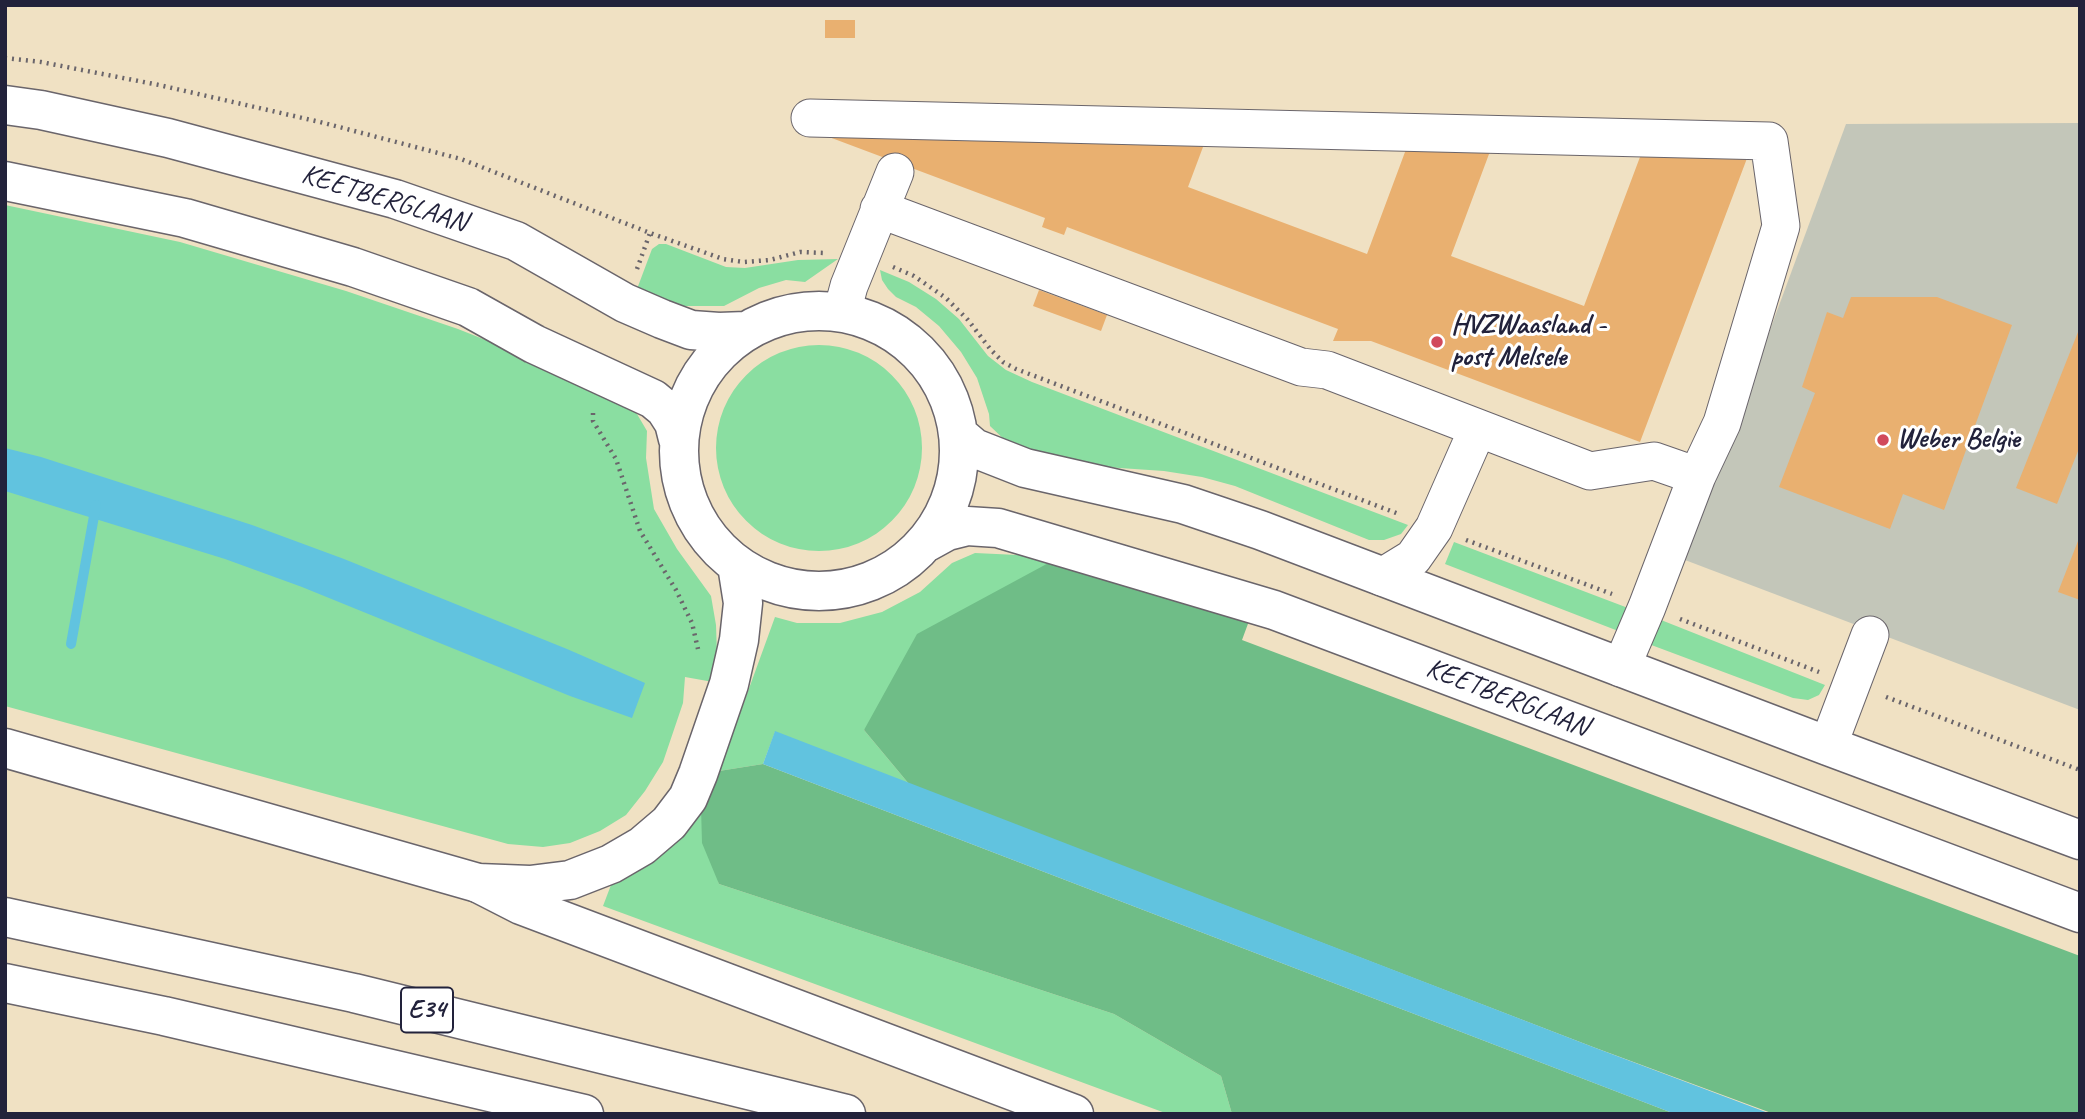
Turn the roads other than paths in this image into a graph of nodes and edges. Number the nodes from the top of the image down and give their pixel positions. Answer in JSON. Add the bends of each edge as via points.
{"nodes":[{"id":1,"x":5,"y":105,"type":"edge"},
{"id":2,"x":810,"y":118,"type":"dead end"},
{"id":3,"x":895,"y":172,"type":"dead end"},
{"id":4,"x":5,"y":181,"type":"edge"},
{"id":5,"x":879,"y":209,"type":"junction"},
{"id":6,"x":842,"y":312,"type":"junction"},
{"id":7,"x":746,"y":331,"type":"junction"},
{"id":8,"x":1478,"y":428,"type":"junction"},
{"id":9,"x":960,"y":436,"type":"junction"},
{"id":10,"x":678,"y":439,"type":"junction"},
{"id":11,"x":1697,"y":475,"type":"junction"},
{"id":12,"x":927,"y":542,"type":"junction"},
{"id":13,"x":737,"y":565,"type":"junction"},
{"id":14,"x":1382,"y":577,"type":"junction"},
{"id":15,"x":1870,"y":635,"type":"dead end"},
{"id":16,"x":1621,"y":668,"type":"junction"},
{"id":17,"x":1828,"y":746,"type":"junction"},
{"id":18,"x":5,"y":748,"type":"edge"},
{"id":19,"x":2080,"y":840,"type":"edge"},
{"id":20,"x":478,"y":883,"type":"junction"},
{"id":21,"x":2080,"y":913,"type":"edge"},
{"id":22,"x":5,"y":917,"type":"edge"},
{"id":23,"x":5,"y":983,"type":"edge"},
{"id":24,"x":584,"y":1114,"type":"edge"},
{"id":25,"x":846,"y":1114,"type":"edge"},
{"id":26,"x":1074,"y":1114,"type":"edge"}],
"edges":[{"from":1,"to":7,"type":"main road","name":"KEETBERGLAAN","via":[[168,138],[395,199],[516,241],[625,303],[691,330]]},
{"from":2,"to":11,"type":"lane","via":[[1769,141],[1781,226],[1722,423]]},
{"from":3,"to":5,"type":"lane"},
{"from":4,"to":10,"type":"main road","via":[[185,218],[354,267],[468,307],[534,344],[653,399],[674,423]]},
{"from":5,"to":6,"type":"lane"},
{"from":5,"to":8,"type":"lane"},
{"from":6,"to":7,"type":"main road","via":[[808,310],[776,316]]},
{"from":6,"to":9,"type":"main road","via":[[877,322],[908,342],[934,368],[951,400]]},
{"from":7,"to":10,"type":"main road","via":[[720,351],[699,377],[685,407]]},
{"from":8,"to":11,"type":"lane","via":[[1590,471],[1654,461]]},
{"from":8,"to":14,"type":"lane","via":[[1434,528],[1413,558]]},
{"from":9,"to":12,"type":"main road","via":[[959,474],[947,510]]},
{"from":9,"to":14,"type":"main road","via":[[974,448],[1025,468],[1183,504]]},
{"from":10,"to":13,"type":"main road","via":[[680,475],[691,510],[710,540]]},
{"from":11,"to":16,"type":"lane"},
{"from":12,"to":13,"type":"main road","via":[[901,566],[870,582],[836,590],[779,585]]},
{"from":12,"to":21,"type":"main road","name":"KEETBERGLAAN","via":[[967,526],[998,528],[1274,610]]},
{"from":13,"to":20,"type":"main road","via":[[743,603],[729,684],[688,798],[669,823],[611,864],[569,880],[530,885]]},
{"from":14,"to":16,"type":"main road"},
{"from":15,"to":17,"type":"lane"},
{"from":16,"to":17,"type":"main road"},
{"from":17,"to":19,"type":"main road"},
{"from":18,"to":20,"type":"main road"},
{"from":20,"to":26,"type":"main road","via":[[520,905]]},
{"from":22,"to":25,"type":"main road","number":"E34","via":[[368,996]]},
{"from":23,"to":24,"type":"main road","number":"E34"}]}
